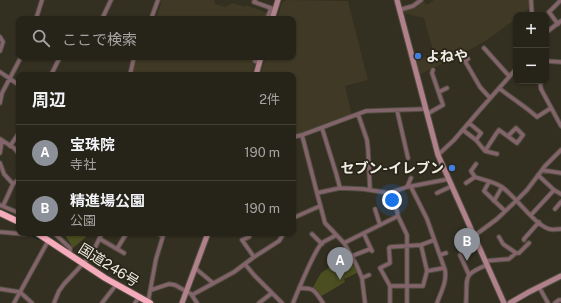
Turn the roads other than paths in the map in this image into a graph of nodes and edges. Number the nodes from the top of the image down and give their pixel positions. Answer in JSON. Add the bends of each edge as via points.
{"nodes":[{"id":1,"x":42,"y":0,"type":"edge"},
{"id":2,"x":111,"y":0,"type":"edge"},
{"id":3,"x":158,"y":0,"type":"edge"},
{"id":4,"x":255,"y":0,"type":"edge"},
{"id":5,"x":397,"y":0,"type":"edge"},
{"id":6,"x":421,"y":0,"type":"edge"},
{"id":7,"x":531,"y":0,"type":"edge"},
{"id":8,"x":561,"y":0,"type":"edge"},
{"id":9,"x":278,"y":1,"type":"edge"},
{"id":10,"x":399,"y":10,"type":"junction"},
{"id":11,"x":532,"y":12,"type":"edge"},
{"id":12,"x":37,"y":16,"type":"edge"},
{"id":13,"x":103,"y":16,"type":"edge"},
{"id":14,"x":152,"y":16,"type":"edge"},
{"id":15,"x":268,"y":16,"type":"edge"},
{"id":16,"x":273,"y":16,"type":"edge"},
{"id":17,"x":559,"y":23,"type":"edge"},
{"id":18,"x":549,"y":30,"type":"edge"},
{"id":19,"x":0,"y":37,"type":"edge"},
{"id":20,"x":484,"y":50,"type":"dead end"},
{"id":21,"x":0,"y":51,"type":"edge"},
{"id":22,"x":468,"y":59,"type":"dead end"},
{"id":23,"x":19,"y":60,"type":"edge"},
{"id":24,"x":58,"y":60,"type":"edge"},
{"id":25,"x":133,"y":60,"type":"edge"},
{"id":26,"x":260,"y":60,"type":"edge"},
{"id":27,"x":549,"y":61,"type":"edge"},
{"id":28,"x":561,"y":62,"type":"edge"},
{"id":29,"x":433,"y":70,"type":"dead end"},
{"id":30,"x":0,"y":72,"type":"edge"},
{"id":31,"x":52,"y":72,"type":"edge"},
{"id":32,"x":131,"y":72,"type":"edge"},
{"id":33,"x":257,"y":72,"type":"edge"},
{"id":34,"x":513,"y":72,"type":"edge"},
{"id":35,"x":509,"y":76,"type":"junction"},
{"id":36,"x":9,"y":79,"type":"junction"},
{"id":37,"x":16,"y":83,"type":"edge"},
{"id":38,"x":540,"y":84,"type":"edge"},
{"id":39,"x":447,"y":88,"type":"dead end"},
{"id":40,"x":498,"y":88,"type":"junction"},
{"id":41,"x":439,"y":92,"type":"junction"},
{"id":42,"x":490,"y":98,"type":"junction"},
{"id":43,"x":0,"y":103,"type":"edge"},
{"id":44,"x":551,"y":108,"type":"junction"},
{"id":45,"x":397,"y":110,"type":"junction"},
{"id":46,"x":426,"y":111,"type":"junction"},
{"id":47,"x":358,"y":114,"type":"junction"},
{"id":48,"x":468,"y":123,"type":"junction"},
{"id":49,"x":561,"y":126,"type":"edge"},
{"id":50,"x":322,"y":128,"type":"junction"},
{"id":51,"x":463,"y":130,"type":"junction"},
{"id":52,"x":302,"y":135,"type":"junction"},
{"id":53,"x":296,"y":136,"type":"edge"},
{"id":54,"x":508,"y":136,"type":"dead end"},
{"id":55,"x":16,"y":137,"type":"edge"},
{"id":56,"x":1,"y":139,"type":"edge"},
{"id":57,"x":476,"y":140,"type":"junction"},
{"id":58,"x":10,"y":146,"type":"junction"},
{"id":59,"x":561,"y":150,"type":"edge"},
{"id":60,"x":16,"y":151,"type":"edge"},
{"id":61,"x":485,"y":151,"type":"junction"},
{"id":62,"x":0,"y":153,"type":"edge"},
{"id":63,"x":497,"y":154,"type":"dead end"},
{"id":64,"x":438,"y":155,"type":"junction"},
{"id":65,"x":408,"y":158,"type":"dead end"},
{"id":66,"x":0,"y":163,"type":"edge"},
{"id":67,"x":476,"y":164,"type":"dead end"},
{"id":68,"x":542,"y":170,"type":"junction"},
{"id":69,"x":561,"y":173,"type":"edge"},
{"id":70,"x":538,"y":175,"type":"junction"},
{"id":71,"x":411,"y":178,"type":"dead end"},
{"id":72,"x":475,"y":178,"type":"junction"},
{"id":73,"x":448,"y":180,"type":"junction"},
{"id":74,"x":489,"y":182,"type":"junction"},
{"id":75,"x":466,"y":183,"type":"dead end"},
{"id":76,"x":14,"y":184,"type":"joint"},
{"id":77,"x":452,"y":186,"type":"junction"},
{"id":78,"x":409,"y":187,"type":"junction"},
{"id":79,"x":502,"y":187,"type":"junction"},
{"id":80,"x":340,"y":188,"type":"junction"},
{"id":81,"x":370,"y":190,"type":"junction"},
{"id":82,"x":554,"y":190,"type":"junction"},
{"id":83,"x":393,"y":192,"type":"junction"},
{"id":84,"x":317,"y":193,"type":"junction"},
{"id":85,"x":437,"y":193,"type":"dead end"},
{"id":86,"x":561,"y":194,"type":"edge"},
{"id":87,"x":517,"y":200,"type":"junction"},
{"id":88,"x":494,"y":201,"type":"junction"},
{"id":89,"x":561,"y":202,"type":"edge"},
{"id":90,"x":2,"y":206,"type":"edge"},
{"id":91,"x":320,"y":206,"type":"junction"},
{"id":92,"x":375,"y":209,"type":"dead end"},
{"id":93,"x":554,"y":209,"type":"dead end"},
{"id":94,"x":505,"y":211,"type":"junction"},
{"id":95,"x":16,"y":212,"type":"edge"},
{"id":96,"x":0,"y":213,"type":"edge"},
{"id":97,"x":531,"y":215,"type":"junction"},
{"id":98,"x":398,"y":216,"type":"junction"},
{"id":99,"x":296,"y":217,"type":"edge"},
{"id":100,"x":16,"y":221,"type":"edge"},
{"id":101,"x":538,"y":222,"type":"junction"},
{"id":102,"x":380,"y":225,"type":"junction"},
{"id":103,"x":561,"y":229,"type":"edge"},
{"id":104,"x":0,"y":232,"type":"edge"},
{"id":105,"x":16,"y":233,"type":"edge"},
{"id":106,"x":312,"y":234,"type":"dead end"},
{"id":107,"x":364,"y":234,"type":"junction"},
{"id":108,"x":336,"y":235,"type":"junction"},
{"id":109,"x":42,"y":236,"type":"edge"},
{"id":110,"x":56,"y":236,"type":"edge"},
{"id":111,"x":101,"y":236,"type":"edge"},
{"id":112,"x":125,"y":236,"type":"edge"},
{"id":113,"x":164,"y":236,"type":"edge"},
{"id":114,"x":207,"y":236,"type":"edge"},
{"id":115,"x":250,"y":236,"type":"edge"},
{"id":116,"x":282,"y":236,"type":"edge"},
{"id":117,"x":474,"y":236,"type":"junction"},
{"id":118,"x":499,"y":237,"type":"dead end"},
{"id":119,"x":100,"y":240,"type":"junction"},
{"id":120,"x":434,"y":240,"type":"junction"},
{"id":121,"x":524,"y":240,"type":"dead end"},
{"id":122,"x":46,"y":243,"type":"dead end"},
{"id":123,"x":344,"y":243,"type":"junction"},
{"id":124,"x":529,"y":243,"type":"dead end"},
{"id":125,"x":322,"y":244,"type":"junction"},
{"id":126,"x":408,"y":246,"type":"junction"},
{"id":127,"x":421,"y":246,"type":"junction"},
{"id":128,"x":318,"y":248,"type":"junction"},
{"id":129,"x":117,"y":249,"type":"junction"},
{"id":130,"x":322,"y":252,"type":"dead end"},
{"id":131,"x":124,"y":253,"type":"dead end"},
{"id":132,"x":446,"y":253,"type":"dead end"},
{"id":133,"x":516,"y":253,"type":"junction"},
{"id":134,"x":460,"y":254,"type":"dead end"},
{"id":135,"x":70,"y":255,"type":"junction"},
{"id":136,"x":440,"y":255,"type":"junction"},
{"id":137,"x":352,"y":256,"type":"junction"},
{"id":138,"x":254,"y":257,"type":"junction"},
{"id":139,"x":486,"y":263,"type":"junction"},
{"id":140,"x":83,"y":264,"type":"junction"},
{"id":141,"x":245,"y":264,"type":"junction"},
{"id":142,"x":195,"y":268,"type":"junction"},
{"id":143,"x":444,"y":268,"type":"junction"},
{"id":144,"x":427,"y":271,"type":"junction"},
{"id":145,"x":369,"y":275,"type":"dead end"},
{"id":146,"x":469,"y":275,"type":"junction"},
{"id":147,"x":561,"y":276,"type":"edge"},
{"id":148,"x":362,"y":278,"type":"junction"},
{"id":149,"x":213,"y":283,"type":"junction"},
{"id":150,"x":116,"y":285,"type":"junction"},
{"id":151,"x":390,"y":286,"type":"junction"},
{"id":152,"x":408,"y":286,"type":"junction"},
{"id":153,"x":539,"y":287,"type":"junction"},
{"id":154,"x":299,"y":288,"type":"junction"},
{"id":155,"x":0,"y":290,"type":"edge"},
{"id":156,"x":151,"y":290,"type":"junction"},
{"id":157,"x":186,"y":291,"type":"junction"},
{"id":158,"x":20,"y":292,"type":"junction"},
{"id":159,"x":272,"y":293,"type":"junction"},
{"id":160,"x":192,"y":295,"type":"junction"},
{"id":161,"x":138,"y":297,"type":"junction"},
{"id":162,"x":561,"y":300,"type":"edge"},
{"id":163,"x":14,"y":303,"type":"edge"},
{"id":164,"x":32,"y":303,"type":"edge"},
{"id":165,"x":54,"y":303,"type":"edge"},
{"id":166,"x":102,"y":303,"type":"edge"},
{"id":167,"x":135,"y":303,"type":"edge"},
{"id":168,"x":149,"y":303,"type":"edge"},
{"id":169,"x":182,"y":303,"type":"edge"},
{"id":170,"x":197,"y":303,"type":"edge"},
{"id":171,"x":260,"y":303,"type":"edge"},
{"id":172,"x":282,"y":303,"type":"edge"},
{"id":173,"x":294,"y":303,"type":"edge"},
{"id":174,"x":323,"y":303,"type":"edge"},
{"id":175,"x":365,"y":303,"type":"edge"},
{"id":176,"x":390,"y":303,"type":"edge"},
{"id":177,"x":407,"y":303,"type":"edge"},
{"id":178,"x":437,"y":303,"type":"edge"},
{"id":179,"x":466,"y":303,"type":"edge"},
{"id":180,"x":504,"y":303,"type":"edge"},
{"id":181,"x":510,"y":303,"type":"edge"},
{"id":182,"x":548,"y":303,"type":"edge"},
{"id":183,"x":555,"y":303,"type":"edge"}],
"edges":[{"from":1,"to":12,"type":"street"},
{"from":2,"to":13,"type":"street"},
{"from":3,"to":14,"type":"street"},
{"from":4,"to":15,"type":"street","via":[[254,2],[271,8]]},
{"from":5,"to":10,"type":"street"},
{"from":6,"to":10,"type":"street","via":[[413,6]]},
{"from":7,"to":11,"type":"street"},
{"from":8,"to":17,"type":"street","via":[[549,12]]},
{"from":9,"to":16,"type":"street"},
{"from":10,"to":46,"type":"street"},
{"from":17,"to":18,"type":"street"},
{"from":19,"to":21,"type":"street","via":[[4,42]]},
{"from":20,"to":35,"type":"street"},
{"from":22,"to":42,"type":"street","via":[[465,61],[480,87]]},
{"from":23,"to":36,"type":"street"},
{"from":24,"to":31,"type":"street"},
{"from":25,"to":32,"type":"street"},
{"from":26,"to":33,"type":"street"},
{"from":27,"to":28,"type":"street"},
{"from":29,"to":41,"type":"street"},
{"from":30,"to":36,"type":"street"},
{"from":34,"to":35,"type":"street"},
{"from":35,"to":40,"type":"street"},
{"from":36,"to":37,"type":"street"},
{"from":36,"to":43,"type":"street"},
{"from":38,"to":44,"type":"street"},
{"from":39,"to":41,"type":"street"},
{"from":40,"to":42,"type":"street"},
{"from":40,"to":44,"type":"street","via":[[537,117]]},
{"from":41,"to":46,"type":"street","via":[[443,106]]},
{"from":42,"to":48,"type":"street"},
{"from":44,"to":49,"type":"street"},
{"from":45,"to":46,"type":"street"},
{"from":45,"to":47,"type":"street","via":[[366,111]]},
{"from":45,"to":65,"type":"street"},
{"from":46,"to":64,"type":"street"},
{"from":47,"to":50,"type":"street"},
{"from":47,"to":81,"type":"street","via":[[367,140]]},
{"from":48,"to":51,"type":"street"},
{"from":48,"to":57,"type":"street","via":[[481,133]]},
{"from":50,"to":52,"type":"street"},
{"from":50,"to":80,"type":"street"},
{"from":51,"to":57,"type":"street"},
{"from":51,"to":64,"type":"street"},
{"from":52,"to":53,"type":"street"},
{"from":52,"to":84,"type":"street"},
{"from":54,"to":61,"type":"street","via":[[499,130]]},
{"from":55,"to":58,"type":"street"},
{"from":56,"to":58,"type":"street"},
{"from":56,"to":62,"type":"street"},
{"from":57,"to":61,"type":"street"},
{"from":58,"to":60,"type":"street"},
{"from":59,"to":68,"type":"street"},
{"from":61,"to":63,"type":"street"},
{"from":64,"to":73,"type":"street"},
{"from":66,"to":76,"type":"street","via":[[4,174]]},
{"from":67,"to":72,"type":"street","via":[[471,171]]},
{"from":68,"to":69,"type":"street"},
{"from":68,"to":70,"type":"street"},
{"from":70,"to":82,"type":"street"},
{"from":70,"to":87,"type":"street"},
{"from":71,"to":78,"type":"street"},
{"from":72,"to":74,"type":"street"},
{"from":72,"to":75,"type":"street"},
{"from":73,"to":77,"type":"street"},
{"from":73,"to":78,"type":"street"},
{"from":74,"to":79,"type":"street"},
{"from":74,"to":88,"type":"street","via":[[483,190]]},
{"from":76,"to":90,"type":"street"},
{"from":77,"to":85,"type":"street"},
{"from":77,"to":117,"type":"street"},
{"from":78,"to":83,"type":"street"},
{"from":78,"to":120,"type":"street","via":[[427,219]]},
{"from":79,"to":87,"type":"street"},
{"from":79,"to":88,"type":"street"},
{"from":80,"to":81,"type":"street"},
{"from":80,"to":84,"type":"street"},
{"from":81,"to":83,"type":"street"},
{"from":82,"to":86,"type":"street"},
{"from":82,"to":97,"type":"street"},
{"from":83,"to":98,"type":"street"},
{"from":84,"to":91,"type":"street"},
{"from":87,"to":94,"type":"street"},
{"from":87,"to":97,"type":"street"},
{"from":88,"to":94,"type":"street"},
{"from":89,"to":93,"type":"street"},
{"from":90,"to":95,"type":"street"},
{"from":91,"to":99,"type":"street"},
{"from":91,"to":108,"type":"street","via":[[325,223]]},
{"from":92,"to":102,"type":"street"},
{"from":94,"to":117,"type":"street"},
{"from":96,"to":100,"type":"highway"},
{"from":97,"to":101,"type":"street"},
{"from":98,"to":102,"type":"street"},
{"from":98,"to":126,"type":"street","via":[[406,232]]},
{"from":101,"to":103,"type":"street","via":[[549,229]]},
{"from":101,"to":121,"type":"street"},
{"from":102,"to":107,"type":"street"},
{"from":104,"to":105,"type":"street"},
{"from":106,"to":125,"type":"street"},
{"from":107,"to":123,"type":"street"},
{"from":107,"to":137,"type":"street","via":[[371,250]]},
{"from":108,"to":123,"type":"street"},
{"from":108,"to":125,"type":"street"},
{"from":109,"to":135,"type":"highway","name":"国道246号"},
{"from":110,"to":135,"type":"street","via":[[70,248]]},
{"from":111,"to":119,"type":"street"},
{"from":112,"to":129,"type":"street"},
{"from":113,"to":156,"type":"street","via":[[156,259]]},
{"from":114,"to":142,"type":"street"},
{"from":115,"to":138,"type":"street","via":[[241,239]]},
{"from":116,"to":138,"type":"street","via":[[279,241]]},
{"from":117,"to":139,"type":"street"},
{"from":118,"to":133,"type":"street","via":[[503,244]]},
{"from":119,"to":129,"type":"street"},
{"from":119,"to":140,"type":"street"},
{"from":120,"to":127,"type":"street"},
{"from":120,"to":136,"type":"street"},
{"from":122,"to":158,"type":"street"},
{"from":123,"to":137,"type":"street"},
{"from":124,"to":133,"type":"street"},
{"from":125,"to":128,"type":"street"},
{"from":126,"to":127,"type":"street"},
{"from":126,"to":151,"type":"street","via":[[390,247],[390,263],[380,268]]},
{"from":126,"to":152,"type":"street"},
{"from":127,"to":144,"type":"street"},
{"from":128,"to":130,"type":"street"},
{"from":128,"to":154,"type":"street"},
{"from":129,"to":131,"type":"street"},
{"from":132,"to":136,"type":"street"},
{"from":133,"to":139,"type":"street","via":[[509,259]]},
{"from":134,"to":146,"type":"street"},
{"from":135,"to":140,"type":"highway","name":"国道246号"},
{"from":136,"to":143,"type":"street"},
{"from":137,"to":148,"type":"street"},
{"from":138,"to":141,"type":"street"},
{"from":139,"to":146,"type":"street"},
{"from":139,"to":180,"type":"street"},
{"from":140,"to":150,"type":"highway","name":"国道246号"},
{"from":140,"to":165,"type":"street","via":[[64,284]]},
{"from":141,"to":149,"type":"street"},
{"from":141,"to":159,"type":"street"},
{"from":142,"to":149,"type":"street"},
{"from":142,"to":157,"type":"street"},
{"from":143,"to":144,"type":"street"},
{"from":143,"to":178,"type":"street","via":[[446,276]]},
{"from":144,"to":152,"type":"street","via":[[423,286]]},
{"from":145,"to":148,"type":"street"},
{"from":146,"to":179,"type":"street"},
{"from":147,"to":153,"type":"street"},
{"from":148,"to":175,"type":"street"},
{"from":149,"to":160,"type":"street"},
{"from":150,"to":161,"type":"highway","name":"国道246号"},
{"from":150,"to":166,"type":"street"},
{"from":151,"to":152,"type":"street"},
{"from":151,"to":176,"type":"street"},
{"from":152,"to":177,"type":"street"},
{"from":153,"to":181,"type":"street"},
{"from":153,"to":182,"type":"street"},
{"from":154,"to":173,"type":"street"},
{"from":154,"to":174,"type":"street","via":[[313,289]]},
{"from":155,"to":158,"type":"street"},
{"from":156,"to":157,"type":"street","via":[[169,284]]},
{"from":156,"to":168,"type":"street"},
{"from":157,"to":160,"type":"street"},
{"from":157,"to":169,"type":"street"},
{"from":158,"to":163,"type":"street"},
{"from":158,"to":164,"type":"street"},
{"from":159,"to":171,"type":"street"},
{"from":159,"to":172,"type":"street"},
{"from":160,"to":170,"type":"street"},
{"from":161,"to":167,"type":"street"},
{"from":161,"to":168,"type":"highway","name":"国道246号"},
{"from":162,"to":183,"type":"street"}]}
